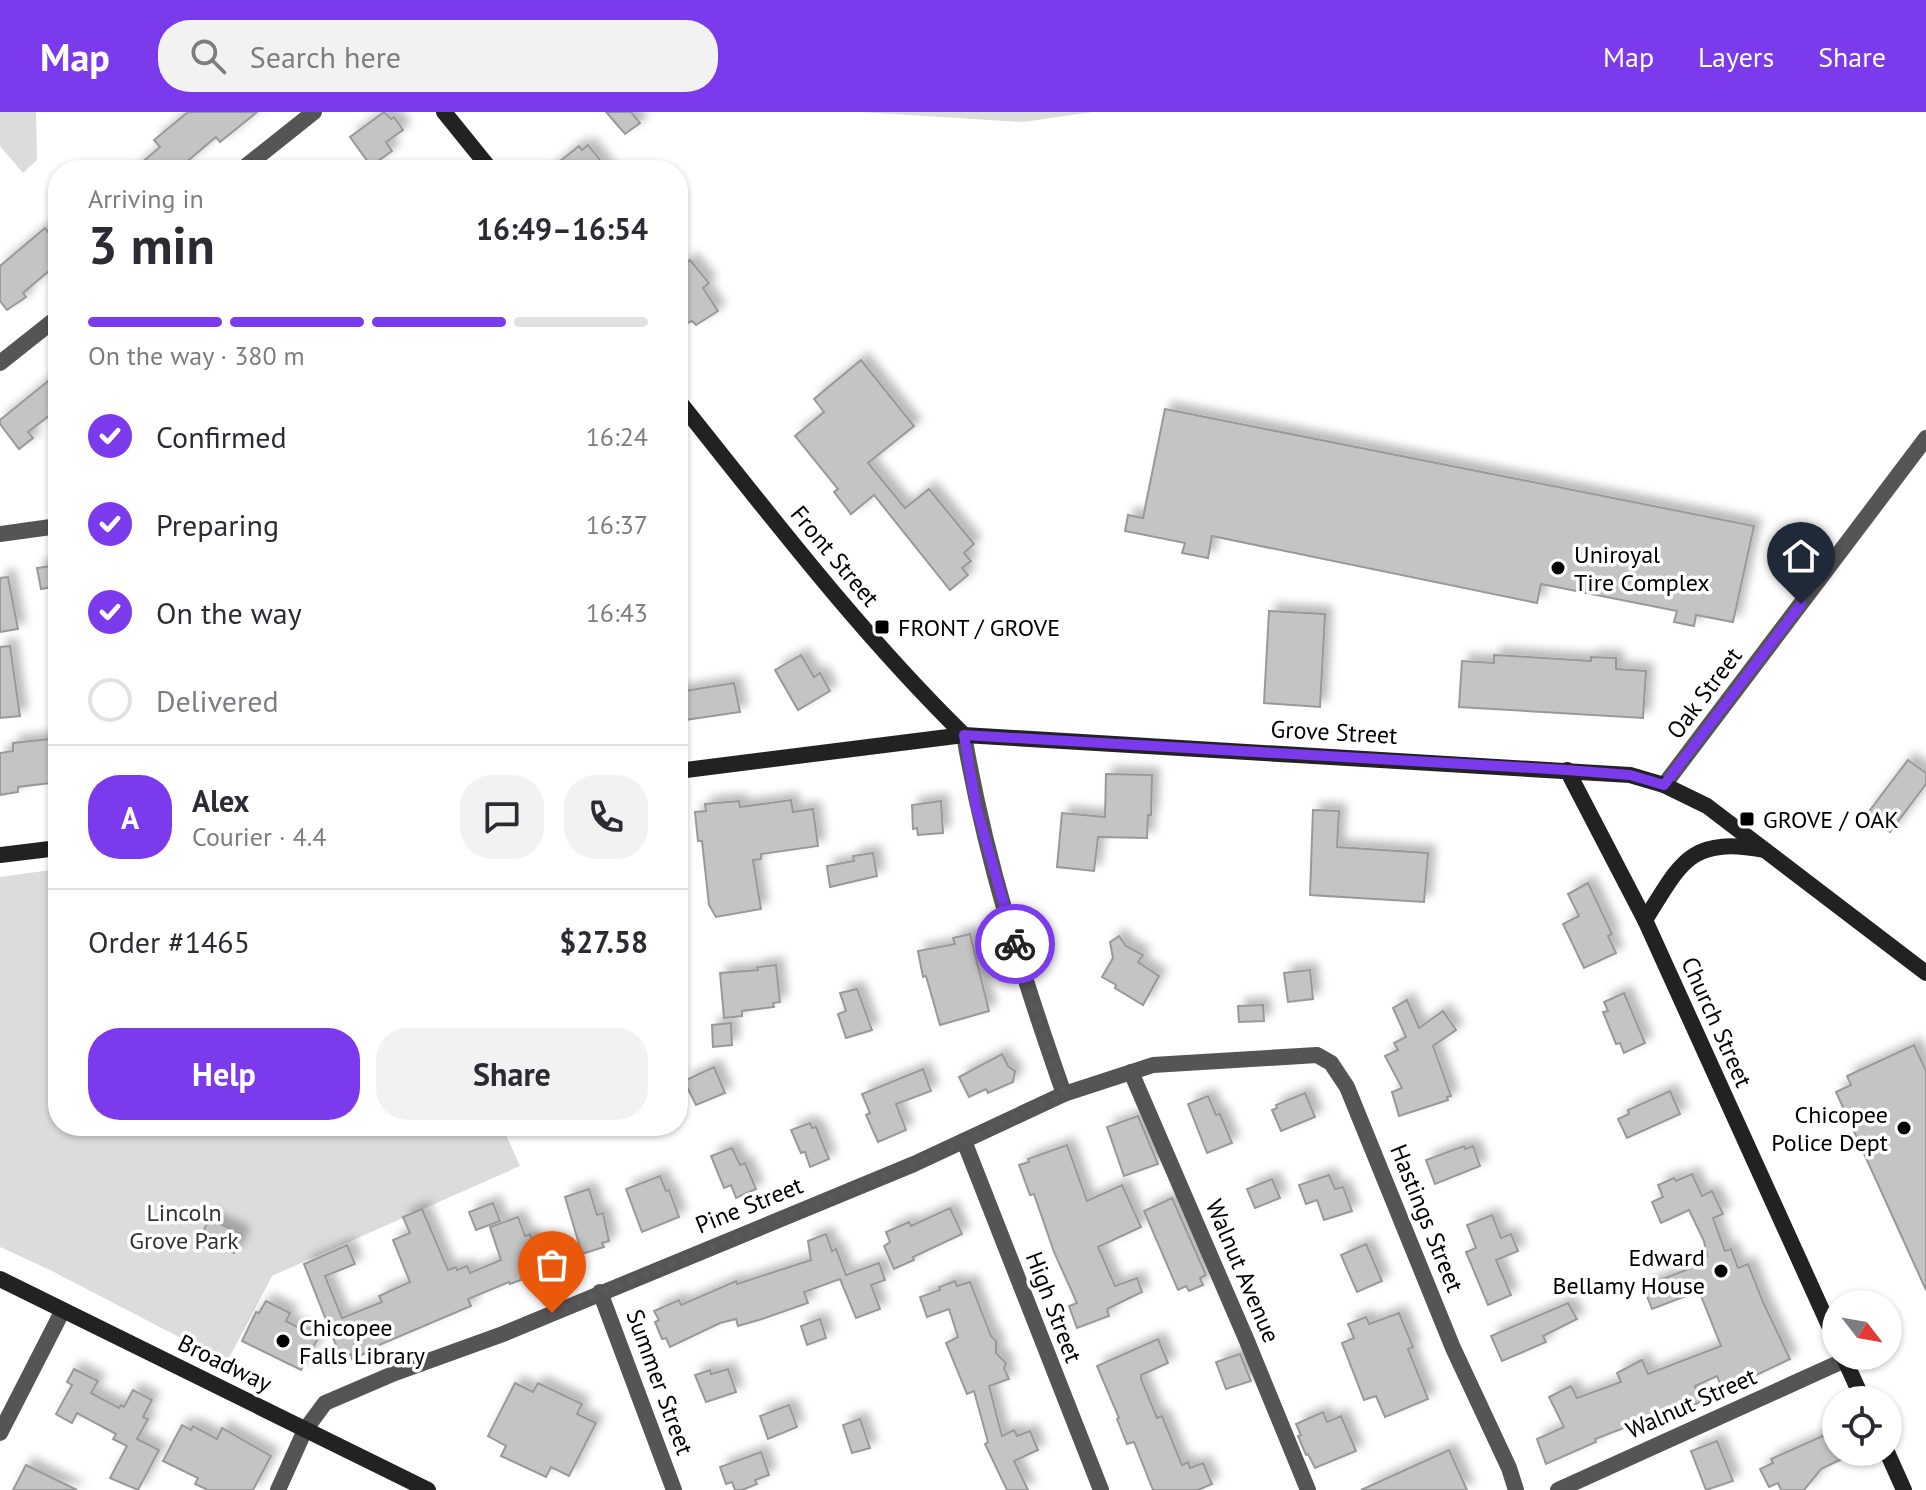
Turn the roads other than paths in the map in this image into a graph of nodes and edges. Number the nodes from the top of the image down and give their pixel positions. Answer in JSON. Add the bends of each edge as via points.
{"nodes":[{"id":1,"x":314,"y":112,"type":"edge"},
{"id":2,"x":444,"y":112,"type":"edge"},
{"id":3,"x":254,"y":160,"type":"edge"},
{"id":4,"x":483,"y":160,"type":"edge"},
{"id":5,"x":48,"y":325,"type":"edge"},
{"id":6,"x":0,"y":363,"type":"edge"},
{"id":7,"x":688,"y":412,"type":"edge"},
{"id":8,"x":1926,"y":438,"type":"edge"},
{"id":9,"x":48,"y":527,"type":"edge"},
{"id":10,"x":0,"y":534,"type":"edge"},
{"id":11,"x":964,"y":735,"type":"junction"},
{"id":12,"x":688,"y":770,"type":"edge"},
{"id":13,"x":1567,"y":770,"type":"junction"},
{"id":14,"x":1664,"y":785,"type":"junction"},
{"id":15,"x":48,"y":849,"type":"edge"},
{"id":16,"x":1767,"y":851,"type":"junction"},
{"id":17,"x":0,"y":855,"type":"edge"},
{"id":18,"x":1645,"y":920,"type":"junction"},
{"id":19,"x":1926,"y":973,"type":"edge"},
{"id":20,"x":1226,"y":1059,"type":"joint"},
{"id":21,"x":1131,"y":1072,"type":"junction"},
{"id":22,"x":1064,"y":1094,"type":"junction"},
{"id":23,"x":964,"y":1141,"type":"junction"},
{"id":24,"x":0,"y":1279,"type":"edge"},
{"id":25,"x":600,"y":1292,"type":"junction"},
{"id":26,"x":63,"y":1310,"type":"junction"},
{"id":27,"x":1822,"y":1310,"type":"edge"},
{"id":28,"x":1822,"y":1368,"type":"edge"},
{"id":29,"x":305,"y":1430,"type":"junction"},
{"id":30,"x":0,"y":1433,"type":"edge"},
{"id":31,"x":1893,"y":1466,"type":"edge"},
{"id":32,"x":278,"y":1490,"type":"edge"},
{"id":33,"x":428,"y":1490,"type":"edge"},
{"id":34,"x":674,"y":1490,"type":"edge"},
{"id":35,"x":1101,"y":1490,"type":"edge"},
{"id":36,"x":1308,"y":1490,"type":"edge"},
{"id":37,"x":1516,"y":1490,"type":"edge"},
{"id":38,"x":1558,"y":1490,"type":"edge"},
{"id":39,"x":1904,"y":1490,"type":"edge"}],
"edges":[{"from":1,"to":3,"type":"street"},
{"from":2,"to":4,"type":"main road"},
{"from":5,"to":6,"type":"street"},
{"from":7,"to":11,"type":"main road","name":"Front Street","via":[[817,573],[914,686]]},
{"from":8,"to":14,"type":"street","name":"Oak Street"},
{"from":9,"to":10,"type":"street"},
{"from":11,"to":12,"type":"main road","name":"Grove Street"},
{"from":11,"to":13,"type":"main road","name":"Grove Street"},
{"from":11,"to":22,"type":"street","via":[[996,879]]},
{"from":13,"to":14,"type":"main road","name":"Grove Street","via":[[1630,775]]},
{"from":13,"to":18,"type":"main road","name":"Church Street"},
{"from":14,"to":16,"type":"main road","name":"Grove Street","via":[[1707,806]]},
{"from":15,"to":17,"type":"main road"},
{"from":16,"to":18,"type":"main road","via":[[1728,845],[1698,852],[1676,871]]},
{"from":16,"to":19,"type":"main road","name":"Grove Street"},
{"from":18,"to":27,"type":"main road","name":"Church Street"},
{"from":20,"to":21,"type":"street","name":"Pine Street"},
{"from":20,"to":37,"type":"street","name":"Hastings Street","via":[[1317,1055],[1331,1063],[1347,1087]]},
{"from":21,"to":22,"type":"street","name":"Pine Street"},
{"from":21,"to":36,"type":"street","name":"Walnut Avenue"},
{"from":22,"to":23,"type":"street","name":"Pine Street"},
{"from":23,"to":25,"type":"street","name":"Pine Street"},
{"from":23,"to":35,"type":"street","name":"High Street"},
{"from":24,"to":26,"type":"main road","name":"Broadway"},
{"from":25,"to":29,"type":"street","name":"Pine Street","via":[[325,1403]]},
{"from":25,"to":34,"type":"street","name":"Summer Street"},
{"from":26,"to":29,"type":"main road","name":"Broadway"},
{"from":26,"to":30,"type":"street"},
{"from":28,"to":38,"type":"street","name":"Walnut Street"},
{"from":29,"to":32,"type":"street","name":"Pine Street"},
{"from":29,"to":33,"type":"main road","name":"Broadway"},
{"from":31,"to":39,"type":"main road"}]}
